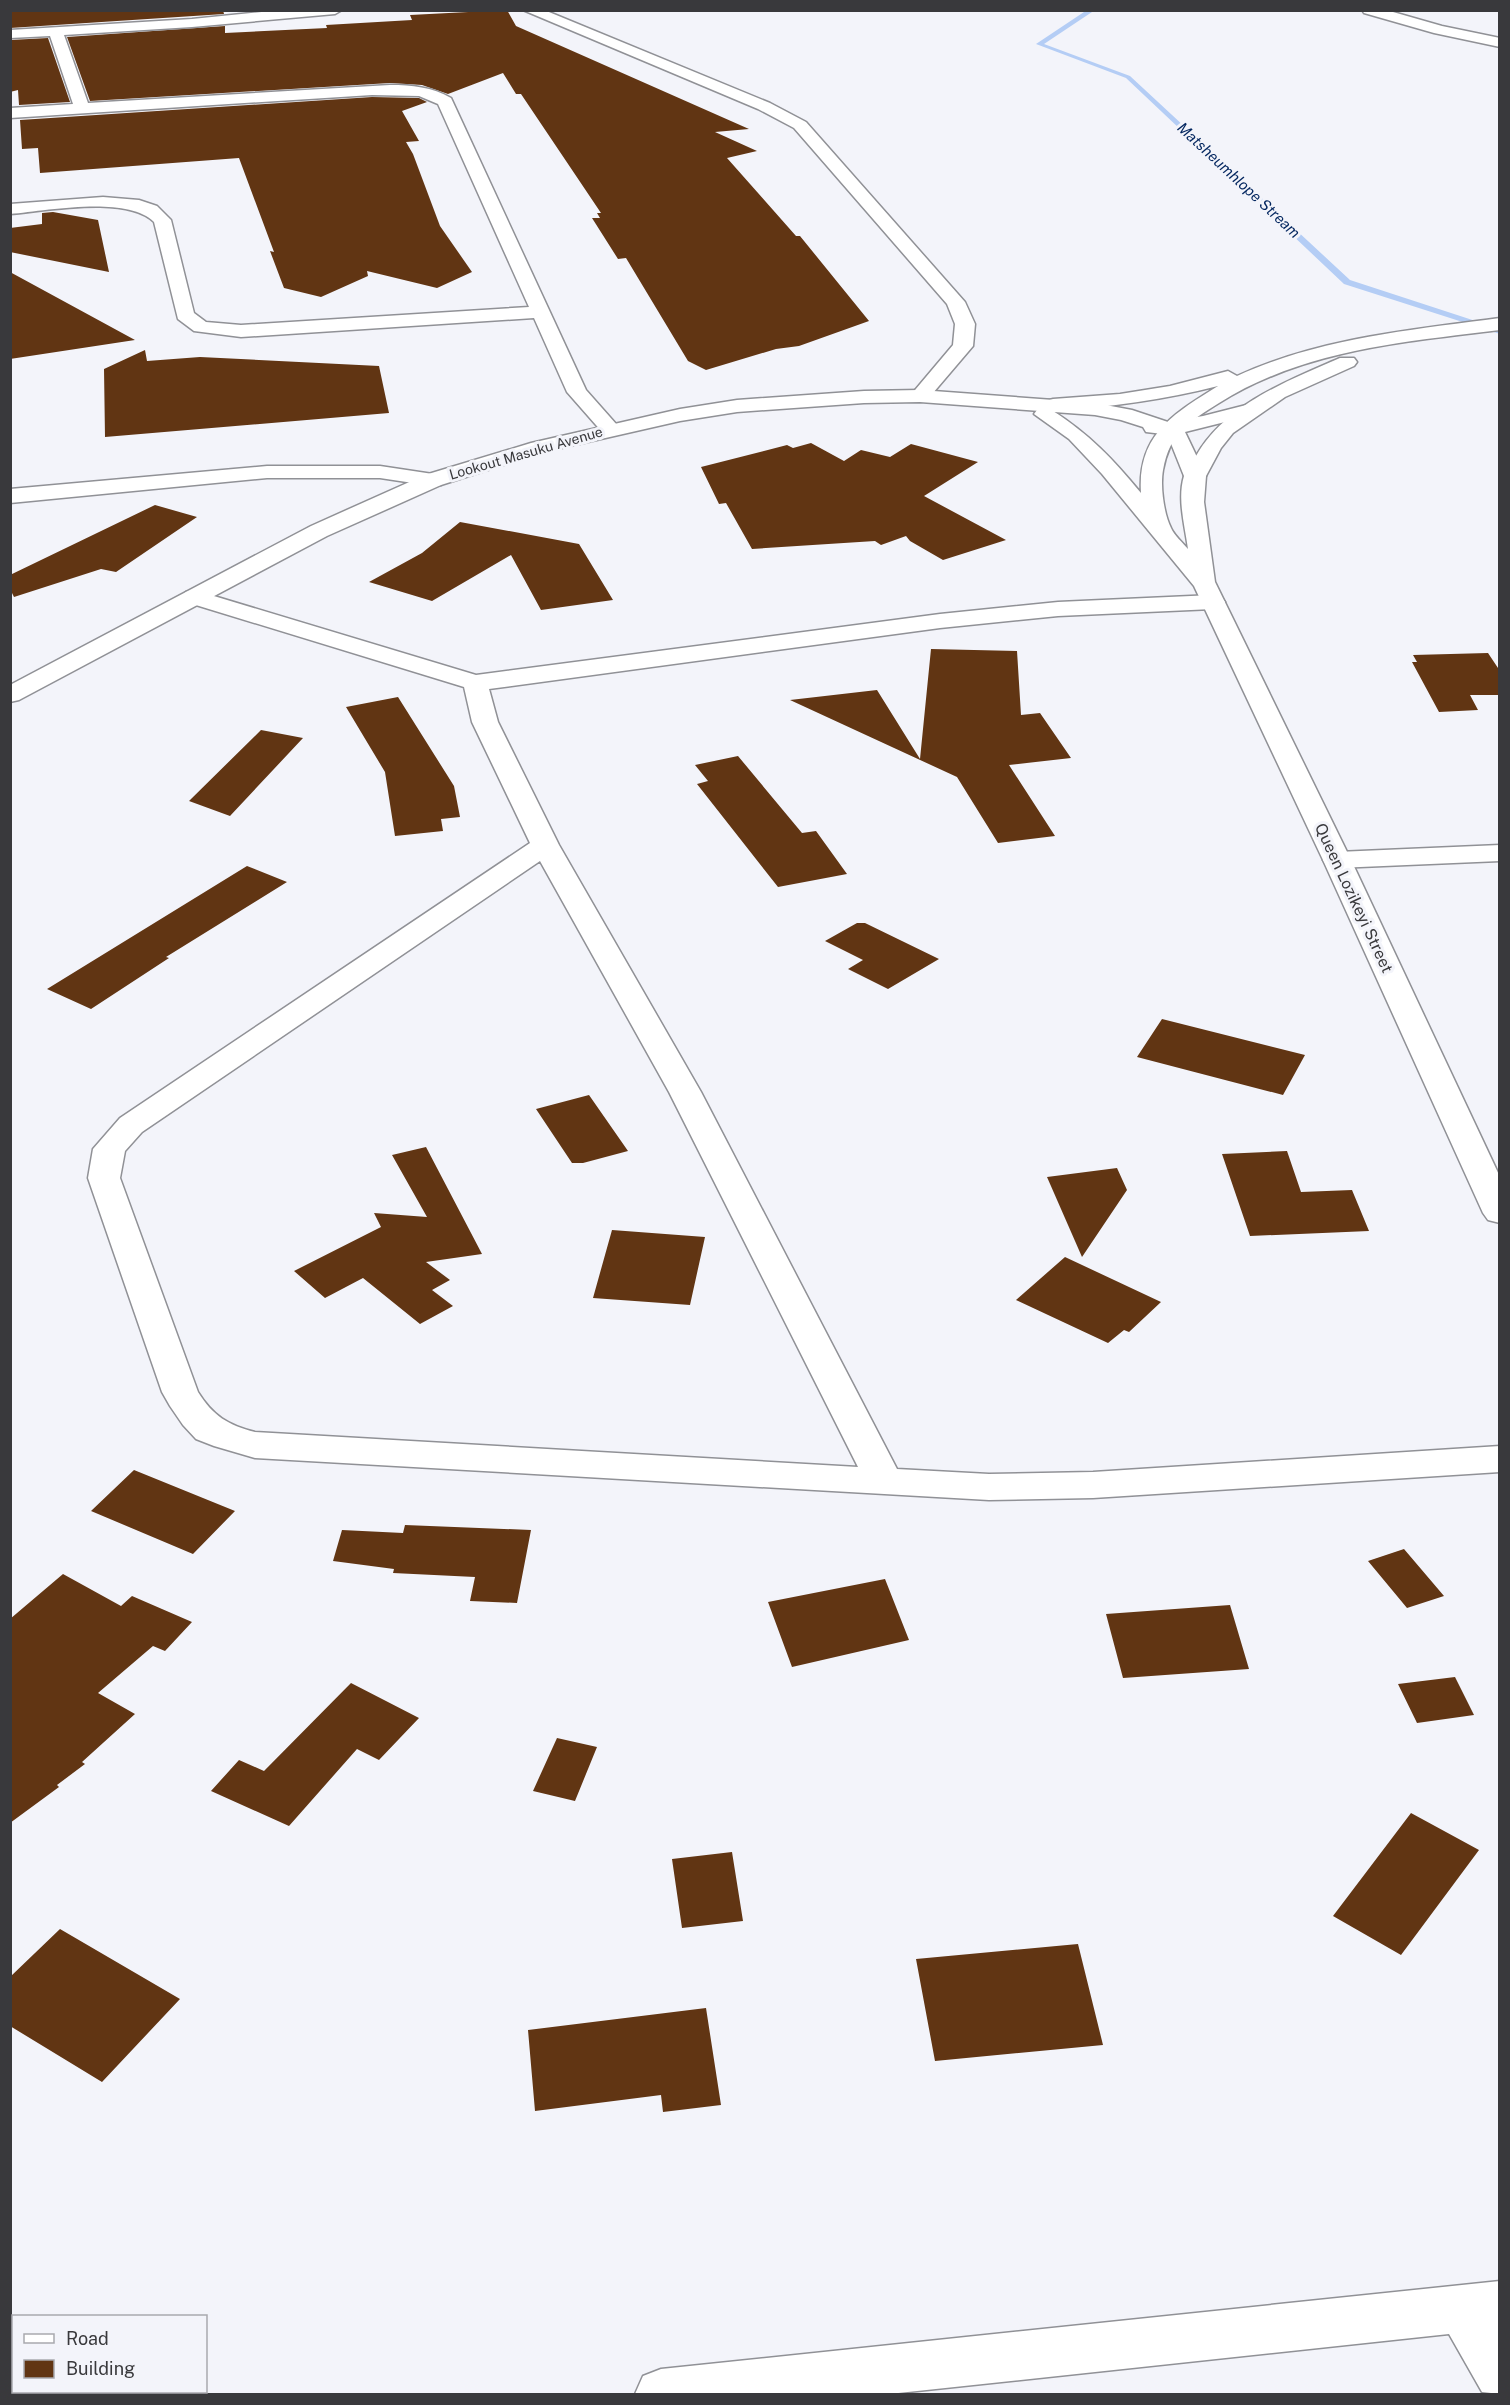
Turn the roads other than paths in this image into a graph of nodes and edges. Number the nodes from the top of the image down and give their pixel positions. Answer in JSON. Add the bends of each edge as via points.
{"nodes":[{"id":1,"x":159,"y":10,"type":"edge"},
{"id":2,"x":335,"y":10,"type":"edge"},
{"id":3,"x":530,"y":10,"type":"edge"},
{"id":4,"x":1370,"y":10,"type":"edge"},
{"id":5,"x":1438,"y":14,"type":"dead end"},
{"id":6,"x":1398,"y":19,"type":"junction"},
{"id":7,"x":192,"y":23,"type":"junction"},
{"id":8,"x":56,"y":32,"type":"junction"},
{"id":9,"x":10,"y":34,"type":"edge"},
{"id":10,"x":1500,"y":42,"type":"edge"},
{"id":11,"x":82,"y":108,"type":"junction"},
{"id":12,"x":10,"y":113,"type":"edge"},
{"id":13,"x":10,"y":209,"type":"edge"},
{"id":14,"x":539,"y":312,"type":"junction"},
{"id":15,"x":1490,"y":325,"type":"edge"},
{"id":16,"x":1435,"y":333,"type":"junction"},
{"id":17,"x":1275,"y":365,"type":"junction"},
{"id":18,"x":920,"y":396,"type":"junction"},
{"id":19,"x":1048,"y":409,"type":"junction"},
{"id":20,"x":1254,"y":409,"type":"junction"},
{"id":21,"x":610,"y":429,"type":"junction"},
{"id":22,"x":1169,"y":429,"type":"junction"},
{"id":23,"x":1195,"y":476,"type":"junction"},
{"id":24,"x":433,"y":480,"type":"junction"},
{"id":25,"x":10,"y":496,"type":"edge"},
{"id":26,"x":1159,"y":527,"type":"junction"},
{"id":27,"x":1209,"y":593,"type":"junction"},
{"id":28,"x":194,"y":597,"type":"junction"},
{"id":29,"x":475,"y":683,"type":"junction"},
{"id":30,"x":10,"y":695,"type":"edge"},
{"id":31,"x":545,"y":844,"type":"junction"},
{"id":32,"x":1500,"y":854,"type":"edge"},
{"id":33,"x":1337,"y":860,"type":"junction"},
{"id":34,"x":1500,"y":1213,"type":"edge"},
{"id":35,"x":1500,"y":1460,"type":"edge"},
{"id":36,"x":884,"y":1480,"type":"junction"},
{"id":37,"x":1481,"y":2306,"type":"edge"},
{"id":38,"x":1500,"y":2375,"type":"edge"},
{"id":39,"x":661,"y":2394,"type":"edge"}],
"edges":[{"from":1,"to":7,"type":"street"},
{"from":2,"to":7,"type":"street"},
{"from":3,"to":18,"type":"street","via":[[764,106],[800,125],[956,302],[965,324],[963,346]]},
{"from":4,"to":6,"type":"street"},
{"from":5,"to":6,"type":"street"},
{"from":6,"to":10,"type":"street"},
{"from":7,"to":8,"type":"street"},
{"from":8,"to":9,"type":"street"},
{"from":8,"to":11,"type":"street"},
{"from":11,"to":12,"type":"street"},
{"from":11,"to":14,"type":"street","via":[[372,90],[422,91],[440,97]]},
{"from":13,"to":14,"type":"street","via":[[108,203],[150,210],[162,220],[185,315],[201,327],[241,331]]},
{"from":14,"to":21,"type":"street","via":[[577,392]]},
{"from":15,"to":16,"type":"street","name":"Queen Lozikeyi Street"},
{"from":16,"to":17,"type":"street","name":"Queen Lozikeyi Street","via":[[1370,342]]},
{"from":16,"to":20,"type":"street","name":"Queen Lozikeyi Street","via":[[1334,367],[1278,393]]},
{"from":17,"to":19,"type":"street","via":[[1171,392]]},
{"from":17,"to":22,"type":"street","name":"Queen Lozikeyi Street","via":[[1236,384]]},
{"from":18,"to":19,"type":"street","name":"Lookout Masuku Avenue"},
{"from":18,"to":21,"type":"street","name":"Lookout Masuku Avenue","via":[[737,406]]},
{"from":19,"to":22,"type":"street","name":"Lookout Masuku Avenue","via":[[1083,422]]},
{"from":19,"to":26,"type":"street","via":[[1110,469]]},
{"from":20,"to":22,"type":"street","name":"Lookout Masuku Avenue"},
{"from":20,"to":23,"type":"street","name":"Queen Lozikeyi Street","via":[[1226,429]]},
{"from":21,"to":24,"type":"street","name":"Lookout Masuku Avenue","via":[[480,463]]},
{"from":22,"to":23,"type":"street","via":[[1179,438]]},
{"from":22,"to":26,"type":"street","name":"Queen Lozikeyi Street","via":[[1154,459],[1150,487]]},
{"from":23,"to":27,"type":"street","name":"Queen Lozikeyi Street","via":[[1193,502]]},
{"from":24,"to":25,"type":"street","via":[[369,472],[267,472]]},
{"from":24,"to":28,"type":"street","name":"Lookout Masuku Avenue","via":[[319,531]]},
{"from":26,"to":27,"type":"street","name":"Queen Lozikeyi Street"},
{"from":27,"to":29,"type":"street","via":[[940,621]]},
{"from":27,"to":33,"type":"street","name":"Queen Lozikeyi Street"},
{"from":28,"to":29,"type":"street"},
{"from":28,"to":30,"type":"street","name":"Lookout Masuku Avenue"},
{"from":29,"to":31,"type":"street","via":[[485,722]]},
{"from":31,"to":36,"type":"street","via":[[685,1092]]},
{"from":31,"to":36,"type":"street","via":[[131,1125],[109,1149],[104,1178],[180,1392],[194,1417],[213,1433],[255,1445]]},
{"from":32,"to":33,"type":"street"},
{"from":33,"to":34,"type":"street","name":"Queen Lozikeyi Street"},
{"from":35,"to":36,"type":"street","via":[[1093,1485],[989,1486]]},
{"from":37,"to":38,"type":"street"},
{"from":37,"to":39,"type":"street"}]}
